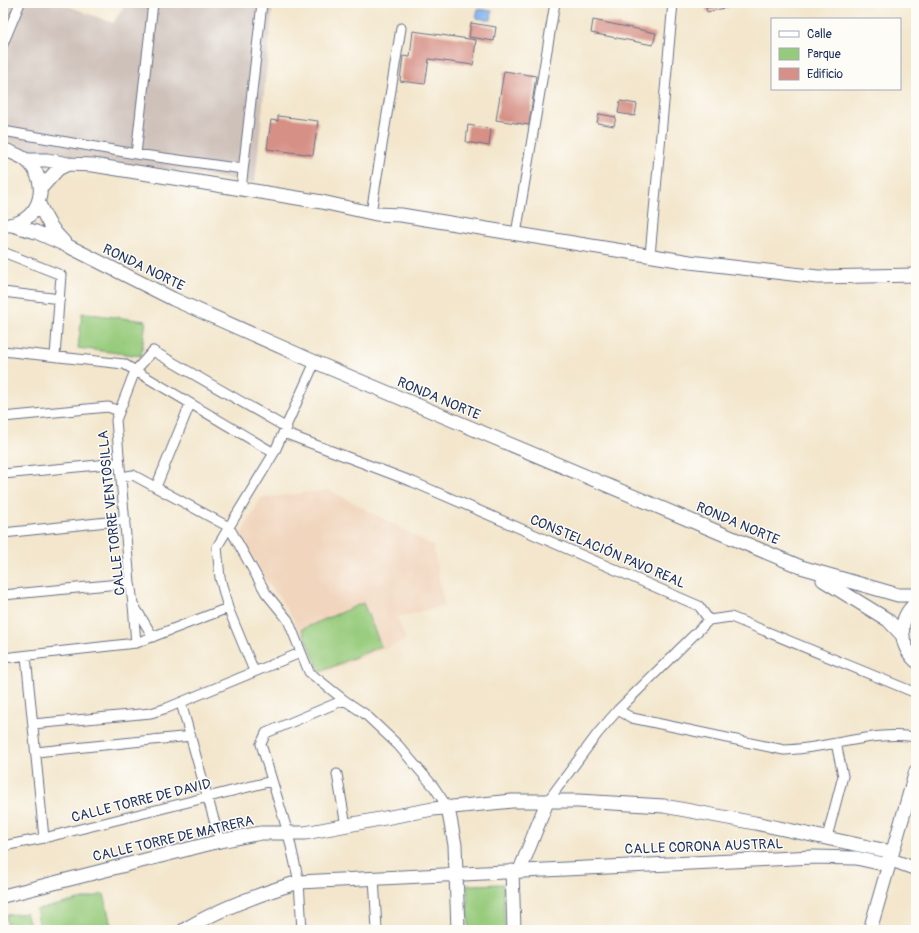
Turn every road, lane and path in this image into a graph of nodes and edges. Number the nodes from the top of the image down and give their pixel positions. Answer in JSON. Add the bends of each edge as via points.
{"nodes":[{"id":1,"x":20,"y":3,"type":"edge"},
{"id":2,"x":153,"y":3,"type":"edge"},
{"id":3,"x":262,"y":3,"type":"edge"},
{"id":4,"x":555,"y":3,"type":"edge"},
{"id":5,"x":673,"y":3,"type":"edge"},
{"id":6,"x":401,"y":28,"type":"dead end"},
{"id":7,"x":3,"y":44,"type":"edge"},
{"id":8,"x":3,"y":131,"type":"edge"},
{"id":9,"x":3,"y":149,"type":"edge"},
{"id":10,"x":136,"y":154,"type":"junction"},
{"id":11,"x":26,"y":160,"type":"junction"},
{"id":12,"x":68,"y":164,"type":"junction"},
{"id":13,"x":243,"y":169,"type":"junction"},
{"id":14,"x":41,"y":188,"type":"junction"},
{"id":15,"x":241,"y":189,"type":"junction"},
{"id":16,"x":39,"y":204,"type":"junction"},
{"id":17,"x":371,"y":213,"type":"junction"},
{"id":18,"x":7,"y":225,"type":"edge"},
{"id":19,"x":516,"y":234,"type":"junction"},
{"id":20,"x":70,"y":247,"type":"junction"},
{"id":21,"x":3,"y":252,"type":"edge"},
{"id":22,"x":650,"y":255,"type":"junction"},
{"id":23,"x":916,"y":275,"type":"edge"},
{"id":24,"x":3,"y":292,"type":"edge"},
{"id":25,"x":60,"y":299,"type":"junction"},
{"id":26,"x":3,"y":351,"type":"edge"},
{"id":27,"x":55,"y":356,"type":"junction"},
{"id":28,"x":315,"y":362,"type":"junction"},
{"id":29,"x":135,"y":371,"type":"junction"},
{"id":30,"x":190,"y":404,"type":"junction"},
{"id":31,"x":119,"y":411,"type":"junction"},
{"id":32,"x":3,"y":417,"type":"edge"},
{"id":33,"x":285,"y":431,"type":"junction"},
{"id":34,"x":274,"y":453,"type":"junction"},
{"id":35,"x":119,"y":463,"type":"junction"},
{"id":36,"x":3,"y":474,"type":"edge"},
{"id":37,"x":121,"y":477,"type":"junction"},
{"id":38,"x":156,"y":487,"type":"junction"},
{"id":39,"x":126,"y":520,"type":"junction"},
{"id":40,"x":229,"y":527,"type":"junction"},
{"id":41,"x":3,"y":533,"type":"edge"},
{"id":42,"x":801,"y":567,"type":"junction"},
{"id":43,"x":130,"y":583,"type":"junction"},
{"id":44,"x":3,"y":595,"type":"edge"},
{"id":45,"x":916,"y":595,"type":"edge"},
{"id":46,"x":916,"y":603,"type":"edge"},
{"id":47,"x":135,"y":607,"type":"junction"},
{"id":48,"x":228,"y":608,"type":"junction"},
{"id":49,"x":709,"y":620,"type":"junction"},
{"id":50,"x":902,"y":635,"type":"junction"},
{"id":51,"x":153,"y":637,"type":"junction"},
{"id":52,"x":136,"y":643,"type":"junction"},
{"id":53,"x":300,"y":653,"type":"junction"},
{"id":54,"x":26,"y":656,"type":"junction"},
{"id":55,"x":3,"y":658,"type":"edge"},
{"id":56,"x":916,"y":661,"type":"edge"},
{"id":57,"x":254,"y":671,"type":"junction"},
{"id":58,"x":916,"y":693,"type":"edge"},
{"id":59,"x":344,"y":700,"type":"junction"},
{"id":60,"x":181,"y":703,"type":"junction"},
{"id":61,"x":618,"y":710,"type":"junction"},
{"id":62,"x":33,"y":724,"type":"junction"},
{"id":63,"x":191,"y":736,"type":"junction"},
{"id":64,"x":916,"y":737,"type":"edge"},
{"id":65,"x":836,"y":743,"type":"junction"},
{"id":66,"x":36,"y":752,"type":"junction"},
{"id":67,"x":916,"y":772,"type":"edge"},
{"id":68,"x":337,"y":774,"type":"dead end"},
{"id":69,"x":272,"y":781,"type":"junction"},
{"id":70,"x":208,"y":798,"type":"junction"},
{"id":71,"x":547,"y":802,"type":"junction"},
{"id":72,"x":448,"y":808,"type":"junction"},
{"id":73,"x":346,"y":826,"type":"junction"},
{"id":74,"x":288,"y":834,"type":"junction"},
{"id":75,"x":827,"y":837,"type":"junction"},
{"id":76,"x":44,"y":838,"type":"junction"},
{"id":77,"x":3,"y":841,"type":"edge"},
{"id":78,"x":220,"y":841,"type":"junction"},
{"id":79,"x":15,"y":844,"type":"junction"},
{"id":80,"x":3,"y":846,"type":"edge"},
{"id":81,"x":890,"y":859,"type":"junction"},
{"id":82,"x":916,"y":869,"type":"edge"},
{"id":83,"x":516,"y":871,"type":"junction"},
{"id":84,"x":455,"y":873,"type":"junction"},
{"id":85,"x":374,"y":877,"type":"junction"},
{"id":86,"x":299,"y":882,"type":"junction"},
{"id":87,"x":3,"y":896,"type":"edge"},
{"id":88,"x":184,"y":930,"type":"edge"},
{"id":89,"x":302,"y":930,"type":"edge"},
{"id":90,"x":377,"y":930,"type":"edge"},
{"id":91,"x":458,"y":930,"type":"edge"},
{"id":92,"x":514,"y":930,"type":"edge"},
{"id":93,"x":870,"y":930,"type":"edge"}],
"edges":[{"from":1,"to":7,"type":"street"},
{"from":2,"to":10,"type":"street"},
{"from":3,"to":13,"type":"street"},
{"from":4,"to":19,"type":"street"},
{"from":5,"to":22,"type":"street"},
{"from":6,"to":17,"type":"street"},
{"from":8,"to":10,"type":"street"},
{"from":9,"to":11,"type":"street"},
{"from":10,"to":13,"type":"street"},
{"from":11,"to":12,"type":"street"},
{"from":11,"to":14,"type":"street","via":[[37,176]]},
{"from":12,"to":14,"type":"street","via":[[58,169]]},
{"from":12,"to":15,"type":"street","via":[[93,165]]},
{"from":13,"to":15,"type":"street"},
{"from":14,"to":16,"type":"street"},
{"from":15,"to":17,"type":"street"},
{"from":16,"to":18,"type":"street","via":[[24,219]]},
{"from":16,"to":20,"type":"street","name":"RONDA NORTE","via":[[55,234]]},
{"from":17,"to":19,"type":"street","via":[[400,215]]},
{"from":18,"to":20,"type":"street","name":"RONDA NORTE","via":[[36,232]]},
{"from":19,"to":22,"type":"street"},
{"from":20,"to":28,"type":"street","name":"RONDA NORTE","via":[[173,299]]},
{"from":21,"to":25,"type":"street","via":[[61,275]]},
{"from":22,"to":23,"type":"street","via":[[818,277]]},
{"from":24,"to":25,"type":"street"},
{"from":25,"to":27,"type":"street"},
{"from":26,"to":27,"type":"street"},
{"from":27,"to":29,"type":"street","via":[[124,364]]},
{"from":28,"to":33,"type":"street"},
{"from":28,"to":42,"type":"street","name":"RONDA NORTE"},
{"from":29,"to":30,"type":"street"},
{"from":29,"to":31,"type":"street","name":"CALLE TORRE VENTOSILLA"},
{"from":29,"to":33,"type":"street","name":"CONSTELACIÓN PAVO REAL","via":[[154,351]]},
{"from":30,"to":34,"type":"street"},
{"from":30,"to":38,"type":"street"},
{"from":31,"to":32,"type":"street","via":[[108,407]]},
{"from":31,"to":35,"type":"street","name":"CALLE TORRE VENTOSILLA","via":[[116,420]]},
{"from":33,"to":34,"type":"street"},
{"from":33,"to":49,"type":"street","name":"CONSTELACIÓN PAVO REAL","via":[[413,482],[699,606]]},
{"from":34,"to":40,"type":"street"},
{"from":35,"to":36,"type":"street"},
{"from":35,"to":37,"type":"street","name":"CALLE TORRE VENTOSILLA"},
{"from":37,"to":38,"type":"street","via":[[133,475]]},
{"from":37,"to":39,"type":"street","name":"CALLE TORRE VENTOSILLA"},
{"from":38,"to":40,"type":"street"},
{"from":39,"to":41,"type":"street"},
{"from":39,"to":43,"type":"street","name":"CALLE TORRE VENTOSILLA"},
{"from":40,"to":48,"type":"street","via":[[217,547],[220,578]]},
{"from":40,"to":53,"type":"street","via":[[266,592],[288,620]]},
{"from":42,"to":45,"type":"street","name":"RONDA NORTE","via":[[898,595]]},
{"from":42,"to":50,"type":"street","name":"RONDA NORTE","via":[[888,620]]},
{"from":43,"to":44,"type":"street"},
{"from":43,"to":47,"type":"street","name":"CALLE TORRE VENTOSILLA"},
{"from":46,"to":50,"type":"street","via":[[906,615]]},
{"from":47,"to":51,"type":"street","name":"CALLE TORRE VENTOSILLA"},
{"from":47,"to":52,"type":"street","name":"CALLE TORRE VENTOSILLA","via":[[133,619]]},
{"from":48,"to":51,"type":"street"},
{"from":48,"to":57,"type":"street"},
{"from":49,"to":58,"type":"street","via":[[731,617]]},
{"from":49,"to":61,"type":"street"},
{"from":50,"to":56,"type":"street","name":"RONDA NORTE","via":[[908,653]]},
{"from":51,"to":52,"type":"street"},
{"from":52,"to":54,"type":"street"},
{"from":53,"to":57,"type":"street","via":[[260,671]]},
{"from":53,"to":59,"type":"street","via":[[309,672]]},
{"from":54,"to":55,"type":"street"},
{"from":54,"to":62,"type":"street"},
{"from":57,"to":60,"type":"street"},
{"from":59,"to":69,"type":"street","via":[[266,733],[261,744]]},
{"from":59,"to":72,"type":"street","via":[[365,714],[398,745],[434,787]]},
{"from":60,"to":62,"type":"street","via":[[150,713]]},
{"from":60,"to":63,"type":"street"},
{"from":61,"to":65,"type":"street","via":[[632,718],[784,750],[805,750]]},
{"from":61,"to":71,"type":"street"},
{"from":62,"to":66,"type":"street"},
{"from":63,"to":66,"type":"street"},
{"from":63,"to":70,"type":"street"},
{"from":64,"to":65,"type":"street","via":[[900,734],[872,736]]},
{"from":65,"to":75,"type":"street","via":[[843,776]]},
{"from":66,"to":76,"type":"street"},
{"from":67,"to":81,"type":"street"},
{"from":68,"to":73,"type":"street"},
{"from":69,"to":70,"type":"street","name":"CALLE TORRE DE DAVID"},
{"from":69,"to":74,"type":"street"},
{"from":70,"to":76,"type":"street","name":"CALLE TORRE DE DAVID"},
{"from":70,"to":78,"type":"street"},
{"from":71,"to":72,"type":"street","name":"CALLE CORONA AUSTRAL","via":[[512,801]]},
{"from":71,"to":75,"type":"street","name":"CALLE CORONA AUSTRAL","via":[[578,801],[664,806]]},
{"from":71,"to":83,"type":"street"},
{"from":72,"to":73,"type":"street","name":"CALLE TORRE DE MATRERA"},
{"from":72,"to":84,"type":"street","via":[[454,845]]},
{"from":73,"to":74,"type":"street","name":"CALLE TORRE DE MATRERA"},
{"from":74,"to":78,"type":"street","name":"CALLE TORRE DE MATRERA","via":[[261,833]]},
{"from":74,"to":86,"type":"street"},
{"from":75,"to":81,"type":"street","name":"CALLE CORONA AUSTRAL"},
{"from":76,"to":79,"type":"street","name":"CALLE TORRE DE DAVID"},
{"from":77,"to":79,"type":"street","name":"CALLE TORRE DE DAVID"},
{"from":78,"to":87,"type":"street","name":"CALLE TORRE DE MATRERA"},
{"from":79,"to":80,"type":"street","name":"CALLE TORRE DE DAVID"},
{"from":81,"to":82,"type":"street"},
{"from":81,"to":83,"type":"street","name":"CALLE CORONA AUSTRAL","via":[[813,857]]},
{"from":81,"to":93,"type":"street"},
{"from":83,"to":84,"type":"street","name":"CALLE CORONA AUSTRAL"},
{"from":83,"to":92,"type":"street"},
{"from":84,"to":85,"type":"street","name":"CALLE CORONA AUSTRAL"},
{"from":84,"to":91,"type":"street"},
{"from":85,"to":86,"type":"street","name":"CALLE CORONA AUSTRAL"},
{"from":85,"to":90,"type":"street"},
{"from":86,"to":88,"type":"street","name":"CALLE CORONA AUSTRAL","via":[[253,896]]},
{"from":86,"to":89,"type":"street"}]}
